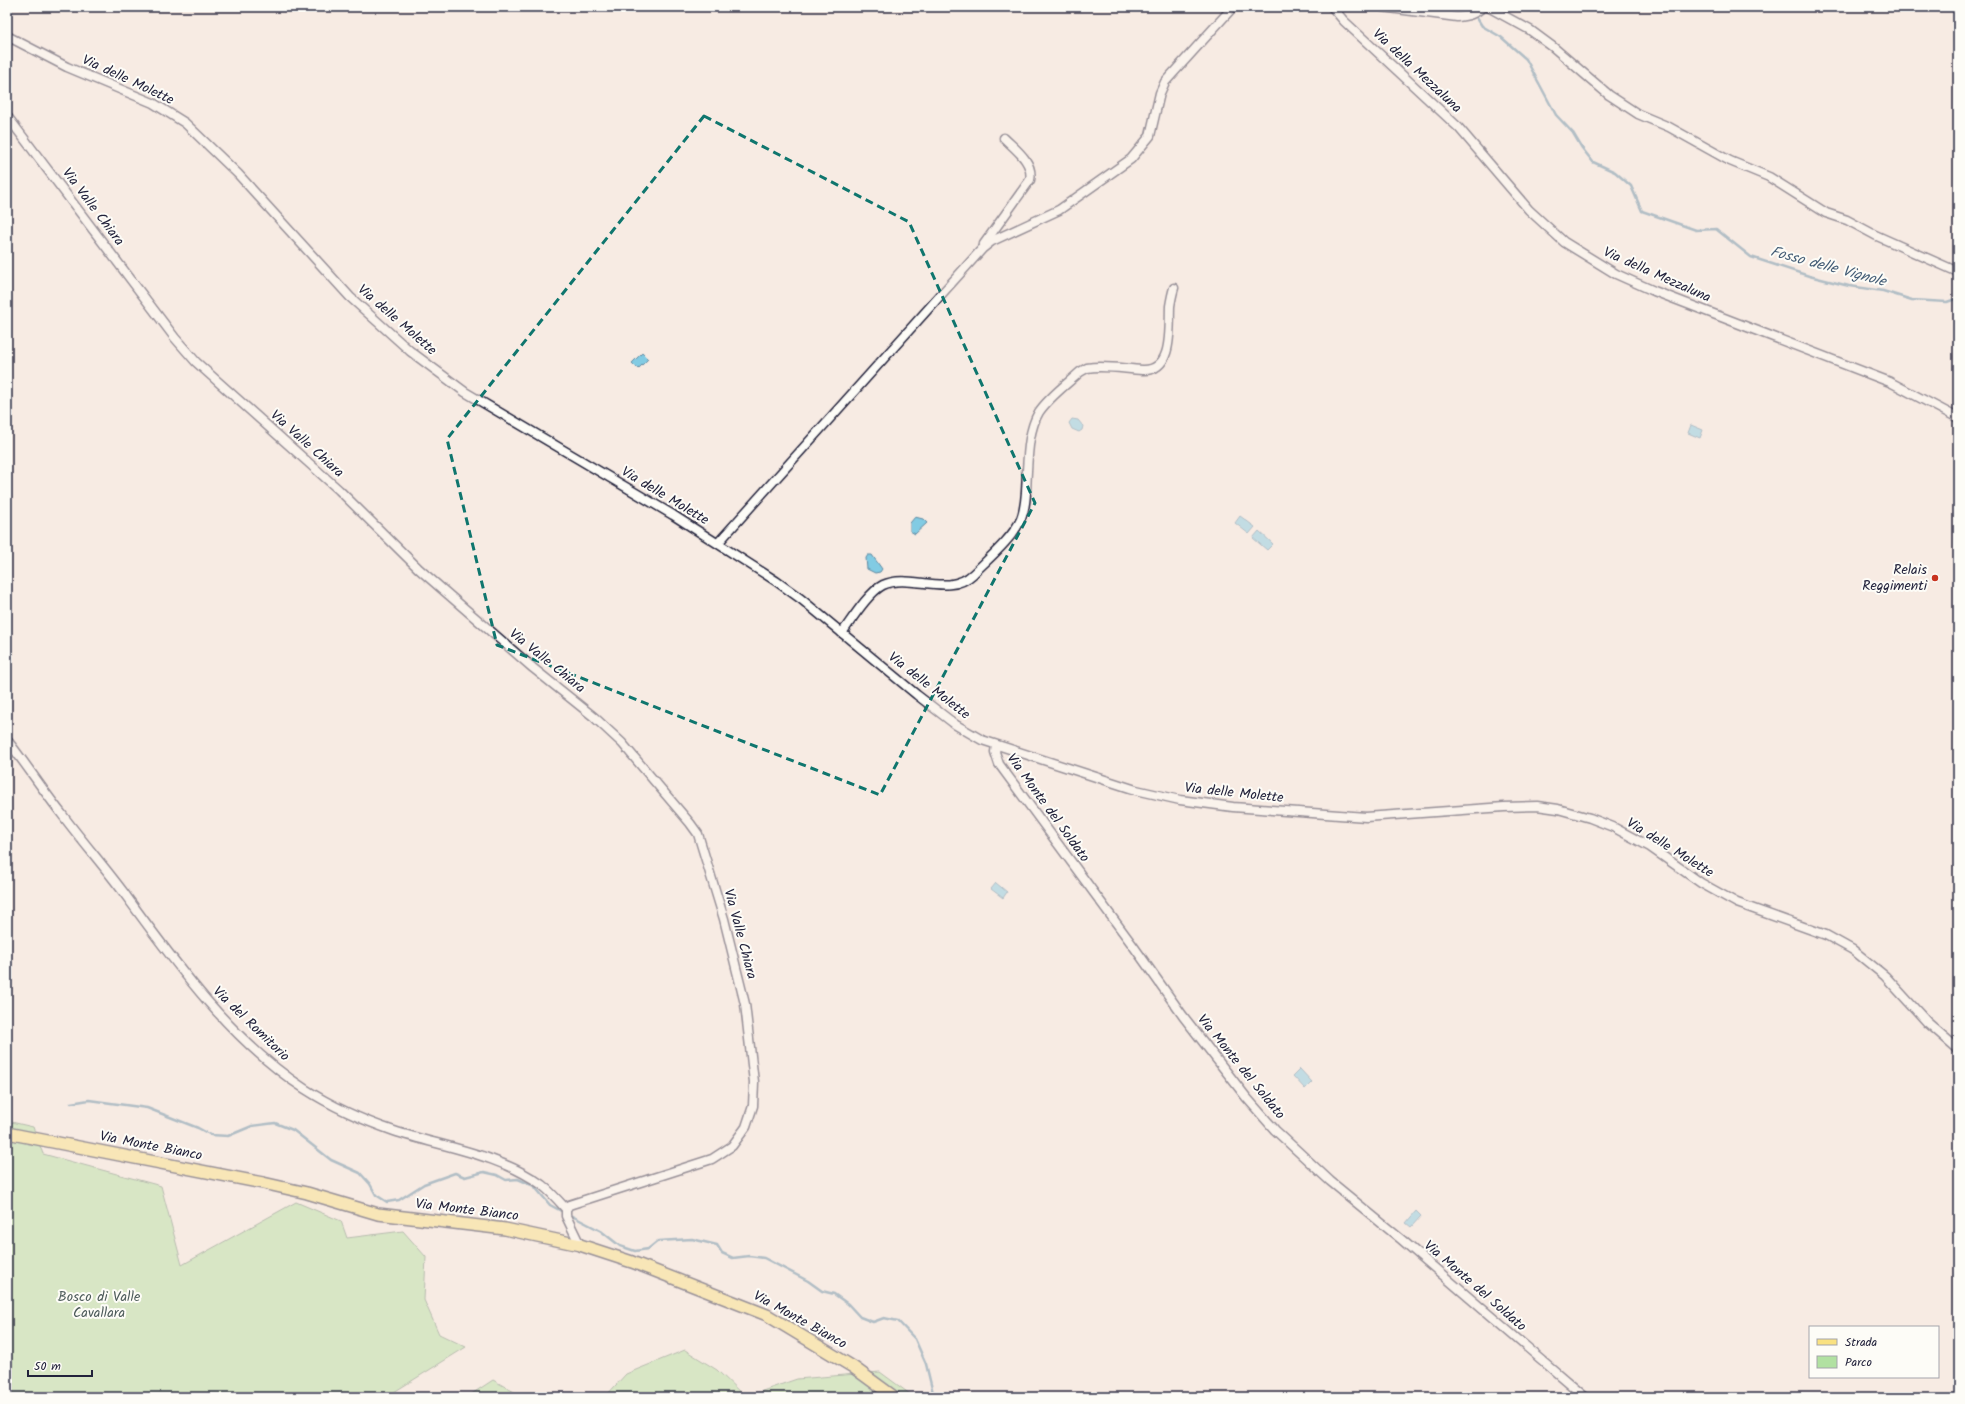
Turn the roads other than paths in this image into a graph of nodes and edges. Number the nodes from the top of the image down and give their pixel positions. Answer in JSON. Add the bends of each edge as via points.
{"nodes":[{"id":1,"x":1233,"y":7,"type":"edge"},
{"id":2,"x":1332,"y":7,"type":"edge"},
{"id":3,"x":1382,"y":7,"type":"edge"},
{"id":4,"x":1483,"y":7,"type":"edge"},
{"id":5,"x":1488,"y":7,"type":"edge"},
{"id":6,"x":7,"y":36,"type":"edge"},
{"id":7,"x":7,"y":116,"type":"edge"},
{"id":8,"x":1004,"y":138,"type":"dead end"},
{"id":9,"x":976,"y":254,"type":"junction"},
{"id":10,"x":1958,"y":272,"type":"edge"},
{"id":11,"x":1174,"y":288,"type":"dead end"},
{"id":12,"x":1958,"y":418,"type":"edge"},
{"id":13,"x":718,"y":543,"type":"junction"},
{"id":14,"x":842,"y":632,"type":"junction"},
{"id":15,"x":7,"y":740,"type":"edge"},
{"id":16,"x":996,"y":746,"type":"junction"},
{"id":17,"x":1958,"y":1049,"type":"edge"},
{"id":18,"x":7,"y":1133,"type":"edge"},
{"id":19,"x":566,"y":1209,"type":"junction"},
{"id":20,"x":580,"y":1245,"type":"junction"},
{"id":21,"x":894,"y":1397,"type":"edge"},
{"id":22,"x":1585,"y":1397,"type":"edge"}],
"edges":[{"from":1,"to":9,"type":"street","via":[[1165,82],[1150,136],[1131,159],[1065,207],[992,241]]},
{"from":2,"to":12,"type":"street","name":"Via della Mezzaluna","via":[[1459,128],[1529,210],[1575,250],[1616,274],[1654,291],[1890,382]]},
{"from":3,"to":4,"type":"street","name":"Via della Mezzaluna","via":[[1458,16],[1466,16]]},
{"from":5,"to":10,"type":"street","via":[[1530,30],[1609,95],[1638,114],[1669,127],[1730,161],[1769,177],[1826,213],[1847,220]]},
{"from":6,"to":13,"type":"street","name":"Via delle Molette","via":[[67,67],[153,104],[185,123],[243,179],[350,297],[410,351],[471,395]]},
{"from":7,"to":19,"type":"street","name":"Via Valle Chiara","via":[[175,338],[196,362],[339,490],[459,604],[604,726],[638,762],[698,834],[724,920],[745,1004],[754,1082],[752,1114],[737,1140],[712,1159],[573,1203]]},
{"from":8,"to":9,"type":"street","via":[[1027,162],[1031,172],[1030,180]]},
{"from":9,"to":13,"type":"street"},
{"from":11,"to":14,"type":"street","via":[[1170,304],[1168,349],[1159,364],[1146,370],[1087,368],[1039,412],[1030,439],[1025,504],[1021,517],[1011,534],[974,573],[964,581],[954,584],[885,584],[876,590]]},
{"from":13,"to":14,"type":"street","name":"Via delle Molette","via":[[788,589]]},
{"from":14,"to":16,"type":"street","name":"Via delle Molette","via":[[956,725]]},
{"from":15,"to":19,"type":"street","name":"Via del Romitorio","via":[[59,812],[192,984],[237,1032],[274,1066],[304,1088],[351,1115],[394,1131],[493,1159],[511,1167],[543,1186]]},
{"from":16,"to":17,"type":"street","name":"Via delle Molette","via":[[1136,790],[1180,800],[1233,807],[1366,817],[1536,806],[1590,818],[1650,847],[1702,883],[1737,903],[1826,935],[1853,950],[1885,976],[1927,1022]]},
{"from":16,"to":22,"type":"street","name":"Via Monte del Soldato","via":[[999,764],[1048,832],[1183,1016],[1275,1130],[1330,1181]]},
{"from":18,"to":20,"type":"main road","name":"Via Monte Bianco","via":[[262,1183],[378,1214],[505,1229]]},
{"from":19,"to":20,"type":"street","via":[[568,1222]]},
{"from":20,"to":21,"type":"main road","name":"Via Monte Bianco","via":[[632,1262],[767,1315],[854,1366]]}]}
